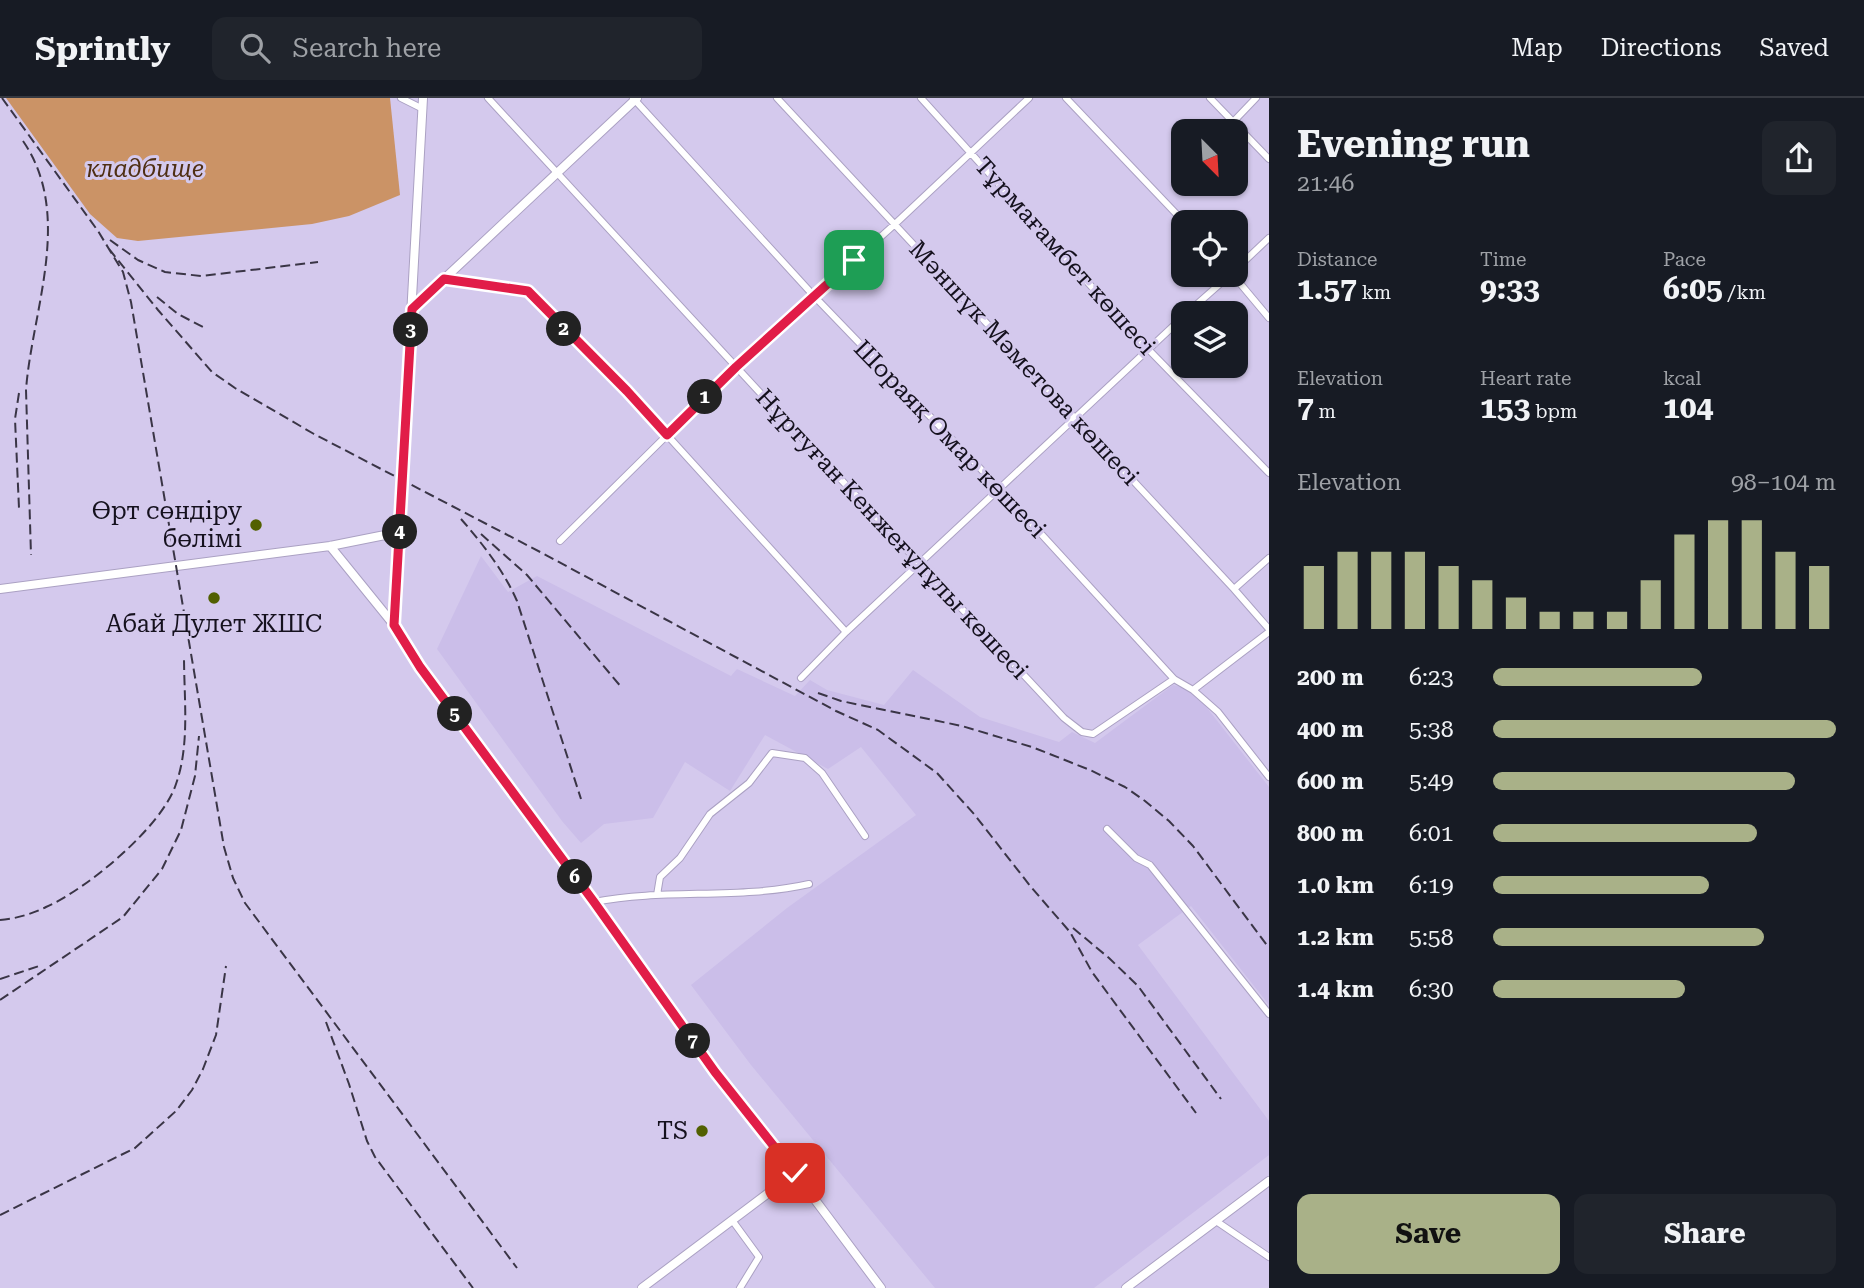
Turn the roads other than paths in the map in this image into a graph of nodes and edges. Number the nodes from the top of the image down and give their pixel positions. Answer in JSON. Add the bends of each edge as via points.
{"nodes":[{"id":1,"x":401,"y":98,"type":"edge"},
{"id":2,"x":423,"y":98,"type":"edge"},
{"id":3,"x":488,"y":98,"type":"edge"},
{"id":4,"x":777,"y":98,"type":"edge"},
{"id":5,"x":921,"y":98,"type":"edge"},
{"id":6,"x":1029,"y":98,"type":"edge"},
{"id":7,"x":1066,"y":98,"type":"edge"},
{"id":8,"x":1210,"y":98,"type":"edge"},
{"id":9,"x":1256,"y":98,"type":"edge"},
{"id":10,"x":635,"y":99,"type":"edge"},
{"id":11,"x":423,"y":109,"type":"junction"},
{"id":12,"x":1230,"y":119,"type":"edge"},
{"id":13,"x":1236,"y":119,"type":"edge"},
{"id":14,"x":1248,"y":137,"type":"edge"},
{"id":15,"x":971,"y":152,"type":"junction"},
{"id":16,"x":1269,"y":159,"type":"edge"},
{"id":17,"x":557,"y":173,"type":"junction"},
{"id":18,"x":1173,"y":210,"type":"edge"},
{"id":19,"x":895,"y":225,"type":"junction"},
{"id":20,"x":1269,"y":238,"type":"edge"},
{"id":21,"x":1248,"y":258,"type":"edge"},
{"id":22,"x":444,"y":279,"type":"junction"},
{"id":23,"x":1217,"y":287,"type":"edge"},
{"id":24,"x":1242,"y":287,"type":"edge"},
{"id":25,"x":814,"y":296,"type":"junction"},
{"id":26,"x":1201,"y":301,"type":"edge"},
{"id":27,"x":412,"y":309,"type":"junction"},
{"id":28,"x":1269,"y":318,"type":"edge"},
{"id":29,"x":1171,"y":328,"type":"edge"},
{"id":30,"x":1148,"y":349,"type":"junction"},
{"id":31,"x":736,"y":367,"type":"junction"},
{"id":32,"x":1074,"y":418,"type":"junction"},
{"id":33,"x":667,"y":435,"type":"junction"},
{"id":34,"x":1269,"y":473,"type":"edge"},
{"id":35,"x":1000,"y":489,"type":"junction"},
{"id":36,"x":400,"y":532,"type":"junction"},
{"id":37,"x":559,"y":541,"type":"dead end"},
{"id":38,"x":330,"y":546,"type":"junction"},
{"id":39,"x":1269,"y":558,"type":"edge"},
{"id":40,"x":918,"y":563,"type":"junction"},
{"id":41,"x":0,"y":589,"type":"edge"},
{"id":42,"x":1234,"y":589,"type":"junction"},
{"id":43,"x":394,"y":625,"type":"junction"},
{"id":44,"x":1269,"y":631,"type":"edge"},
{"id":45,"x":846,"y":632,"type":"junction"},
{"id":46,"x":801,"y":678,"type":"dead end"},
{"id":47,"x":1174,"y":679,"type":"junction"},
{"id":48,"x":1193,"y":690,"type":"junction"},
{"id":49,"x":1269,"y":777,"type":"edge"},
{"id":50,"x":1107,"y":829,"type":"dead end"},
{"id":51,"x":865,"y":836,"type":"dead end"},
{"id":52,"x":809,"y":884,"type":"dead end"},
{"id":53,"x":657,"y":895,"type":"junction"},
{"id":54,"x":594,"y":902,"type":"junction"},
{"id":55,"x":1269,"y":1014,"type":"edge"},
{"id":56,"x":795,"y":1173,"type":"junction"},
{"id":57,"x":1269,"y":1181,"type":"edge"},
{"id":58,"x":732,"y":1220,"type":"junction"},
{"id":59,"x":1216,"y":1221,"type":"junction"},
{"id":60,"x":1269,"y":1257,"type":"edge"},
{"id":61,"x":879,"y":1287,"type":"edge"},
{"id":62,"x":642,"y":1288,"type":"edge"},
{"id":63,"x":740,"y":1288,"type":"edge"},
{"id":64,"x":1126,"y":1288,"type":"edge"}],
"edges":[{"from":1,"to":11,"type":"street"},
{"from":2,"to":11,"type":"street"},
{"from":3,"to":17,"type":"street","name":"Нұртуған Кенжеғұлұлы көшесі"},
{"from":4,"to":19,"type":"street","name":"Мәншүк Мәметова көшесі"},
{"from":5,"to":15,"type":"street","name":"Тұрмағамбет көшесі"},
{"from":6,"to":15,"type":"street"},
{"from":7,"to":18,"type":"street"},
{"from":8,"to":12,"type":"street"},
{"from":9,"to":13,"type":"street"},
{"from":10,"to":17,"type":"street"},
{"from":10,"to":25,"type":"street","name":"Шораяқ Омар көшесі"},
{"from":11,"to":27,"type":"street"},
{"from":14,"to":16,"type":"street"},
{"from":15,"to":19,"type":"street"},
{"from":15,"to":30,"type":"street","name":"Тұрмағамбет көшесі"},
{"from":17,"to":22,"type":"street"},
{"from":17,"to":31,"type":"street","name":"Нұртуған Кенжеғұлұлы көшесі"},
{"from":19,"to":25,"type":"street"},
{"from":19,"to":32,"type":"street","name":"Мәншүк Мәметова көшесі"},
{"from":20,"to":21,"type":"street"},
{"from":22,"to":27,"type":"street"},
{"from":22,"to":33,"type":"street","via":[[528,291]]},
{"from":23,"to":26,"type":"street"},
{"from":24,"to":28,"type":"street"},
{"from":25,"to":31,"type":"street"},
{"from":25,"to":35,"type":"street","name":"Шораяқ Омар көшесі"},
{"from":27,"to":36,"type":"street"},
{"from":29,"to":30,"type":"street"},
{"from":30,"to":32,"type":"street"},
{"from":30,"to":34,"type":"street","name":"Тұрмағамбет көшесі"},
{"from":31,"to":33,"type":"street"},
{"from":31,"to":40,"type":"street","name":"Нұртуған Кенжеғұлұлы көшесі"},
{"from":32,"to":35,"type":"street"},
{"from":32,"to":42,"type":"street","name":"Мәншүк Мәметова көшесі"},
{"from":33,"to":37,"type":"street"},
{"from":33,"to":45,"type":"street"},
{"from":35,"to":40,"type":"street"},
{"from":35,"to":47,"type":"street","name":"Шораяқ Омар көшесі"},
{"from":36,"to":38,"type":"street"},
{"from":36,"to":43,"type":"street"},
{"from":38,"to":41,"type":"street"},
{"from":38,"to":43,"type":"street"},
{"from":39,"to":42,"type":"street"},
{"from":40,"to":45,"type":"street"},
{"from":40,"to":47,"type":"street","name":"Нұртуған Кенжеғұлұлы көшесі","via":[[1082,732],[1093,734]]},
{"from":42,"to":44,"type":"street","name":"Мәншүк Мәметова көшесі"},
{"from":43,"to":54,"type":"street","via":[[420,667]]},
{"from":44,"to":48,"type":"street"},
{"from":45,"to":46,"type":"street"},
{"from":47,"to":48,"type":"street","name":"Шораяқ Омар көшесі"},
{"from":48,"to":49,"type":"street","name":"Шораяқ Омар көшесі","via":[[1218,712]]},
{"from":50,"to":55,"type":"street","via":[[1136,858],[1150,865]]},
{"from":51,"to":53,"type":"street","via":[[822,773],[805,758],[772,753],[749,783],[710,814],[680,858],[660,877]]},
{"from":52,"to":53,"type":"street"},
{"from":53,"to":54,"type":"street"},
{"from":54,"to":56,"type":"street","via":[[715,1072]]},
{"from":56,"to":58,"type":"street"},
{"from":56,"to":61,"type":"street"},
{"from":57,"to":59,"type":"street"},
{"from":58,"to":62,"type":"street"},
{"from":58,"to":63,"type":"street","via":[[759,1256]]},
{"from":59,"to":60,"type":"street"},
{"from":59,"to":64,"type":"street"}]}
